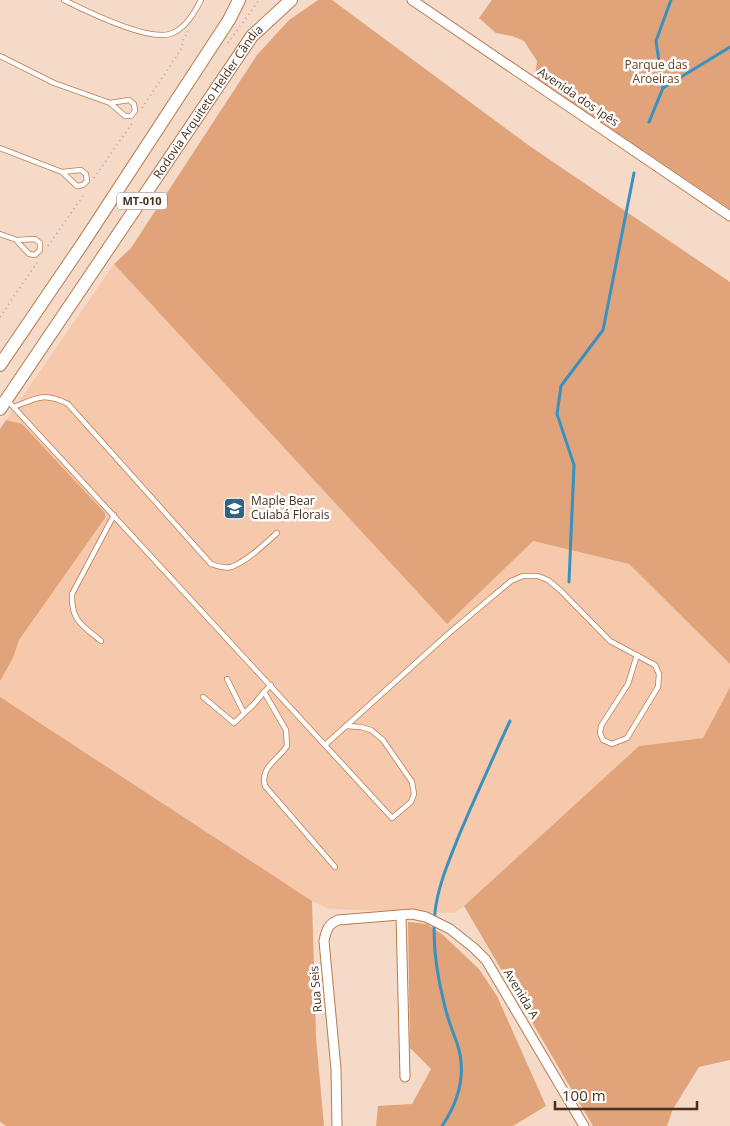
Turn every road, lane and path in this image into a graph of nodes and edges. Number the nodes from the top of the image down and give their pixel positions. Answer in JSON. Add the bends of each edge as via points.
{"nodes":[{"id":1,"x":64,"y":0,"type":"edge"},
{"id":2,"x":201,"y":0,"type":"edge"},
{"id":3,"x":239,"y":0,"type":"edge"},
{"id":4,"x":291,"y":0,"type":"edge"},
{"id":5,"x":412,"y":0,"type":"edge"},
{"id":6,"x":189,"y":31,"type":"dead end"},
{"id":7,"x":0,"y":56,"type":"edge"},
{"id":8,"x":110,"y":103,"type":"junction"},
{"id":9,"x":139,"y":113,"type":"dead end"},
{"id":10,"x":134,"y":120,"type":"dead end"},
{"id":11,"x":0,"y":148,"type":"edge"},
{"id":12,"x":62,"y":172,"type":"junction"},
{"id":13,"x":92,"y":182,"type":"dead end"},
{"id":14,"x":86,"y":190,"type":"dead end"},
{"id":15,"x":730,"y":216,"type":"edge"},
{"id":16,"x":0,"y":234,"type":"edge"},
{"id":17,"x":16,"y":240,"type":"junction"},
{"id":18,"x":44,"y":252,"type":"dead end"},
{"id":19,"x":39,"y":260,"type":"dead end"},
{"id":20,"x":0,"y":316,"type":"edge"},
{"id":21,"x":0,"y":365,"type":"edge"},
{"id":22,"x":7,"y":405,"type":"edge"},
{"id":23,"x":114,"y":515,"type":"junction"},
{"id":24,"x":277,"y":533,"type":"dead end"},
{"id":25,"x":101,"y":642,"type":"dead end"},
{"id":26,"x":637,"y":655,"type":"junction"},
{"id":27,"x":227,"y":679,"type":"dead end"},
{"id":28,"x":271,"y":685,"type":"junction"},
{"id":29,"x":264,"y":692,"type":"junction"},
{"id":30,"x":204,"y":697,"type":"dead end"},
{"id":31,"x":244,"y":713,"type":"junction"},
{"id":32,"x":346,"y":726,"type":"junction"},
{"id":33,"x":325,"y":745,"type":"junction"},
{"id":34,"x":335,"y":867,"type":"dead end"},
{"id":35,"x":401,"y":915,"type":"junction"},
{"id":36,"x":405,"y":1077,"type":"dead end"},
{"id":37,"x":337,"y":1126,"type":"edge"},
{"id":38,"x":584,"y":1126,"type":"edge"}],
"edges":[{"from":1,"to":2,"type":"lane","via":[[106,19],[158,36],[180,28]]},
{"from":3,"to":21,"type":"main road","number":"MT-010","via":[[85,240]]},
{"from":4,"to":22,"type":"main road","name":"Rodovia Arquiteto Helder Cândia","number":"MT-010","via":[[252,36]]},
{"from":5,"to":15,"type":"street","name":"Avenida dos Ipês"},
{"from":6,"to":9,"type":"path","via":[[182,40],[182,48]]},
{"from":7,"to":8,"type":"lane","via":[[54,83]]},
{"from":8,"to":8,"type":"lane","via":[[129,100],[135,111],[131,116],[125,116]]},
{"from":10,"to":13,"type":"path"},
{"from":11,"to":12,"type":"lane"},
{"from":12,"to":12,"type":"lane","via":[[81,170],[87,181],[77,186]]},
{"from":14,"to":18,"type":"path"},
{"from":16,"to":17,"type":"lane"},
{"from":17,"to":17,"type":"lane","via":[[35,239],[40,243],[40,250],[29,254]]},
{"from":19,"to":20,"type":"path"},
{"from":22,"to":23,"type":"lane"},
{"from":22,"to":24,"type":"lane","via":[[41,397],[54,397],[68,404],[211,564],[230,568]]},
{"from":23,"to":25,"type":"lane","via":[[72,594],[75,618]]},
{"from":23,"to":28,"type":"lane"},
{"from":26,"to":26,"type":"lane","via":[[656,665],[658,687],[627,738],[612,744],[603,740],[601,726],[628,684]]},
{"from":26,"to":32,"type":"lane","via":[[610,641],[548,580],[523,576],[511,581]]},
{"from":27,"to":31,"type":"lane"},
{"from":28,"to":29,"type":"lane"},
{"from":28,"to":33,"type":"lane"},
{"from":29,"to":31,"type":"lane"},
{"from":29,"to":34,"type":"lane","via":[[286,730],[287,746],[265,770],[262,776],[264,786]]},
{"from":30,"to":31,"type":"lane","via":[[234,723]]},
{"from":32,"to":33,"type":"lane"},
{"from":32,"to":33,"type":"lane","via":[[371,730],[383,740],[412,782],[412,802],[392,818]]},
{"from":35,"to":36,"type":"street"},
{"from":35,"to":37,"type":"street","name":"Rua Seis","via":[[338,920],[326,932],[324,941],[336,1069]]},
{"from":35,"to":38,"type":"street","name":"Avenida A","via":[[412,914],[438,922],[486,960]]}]}
